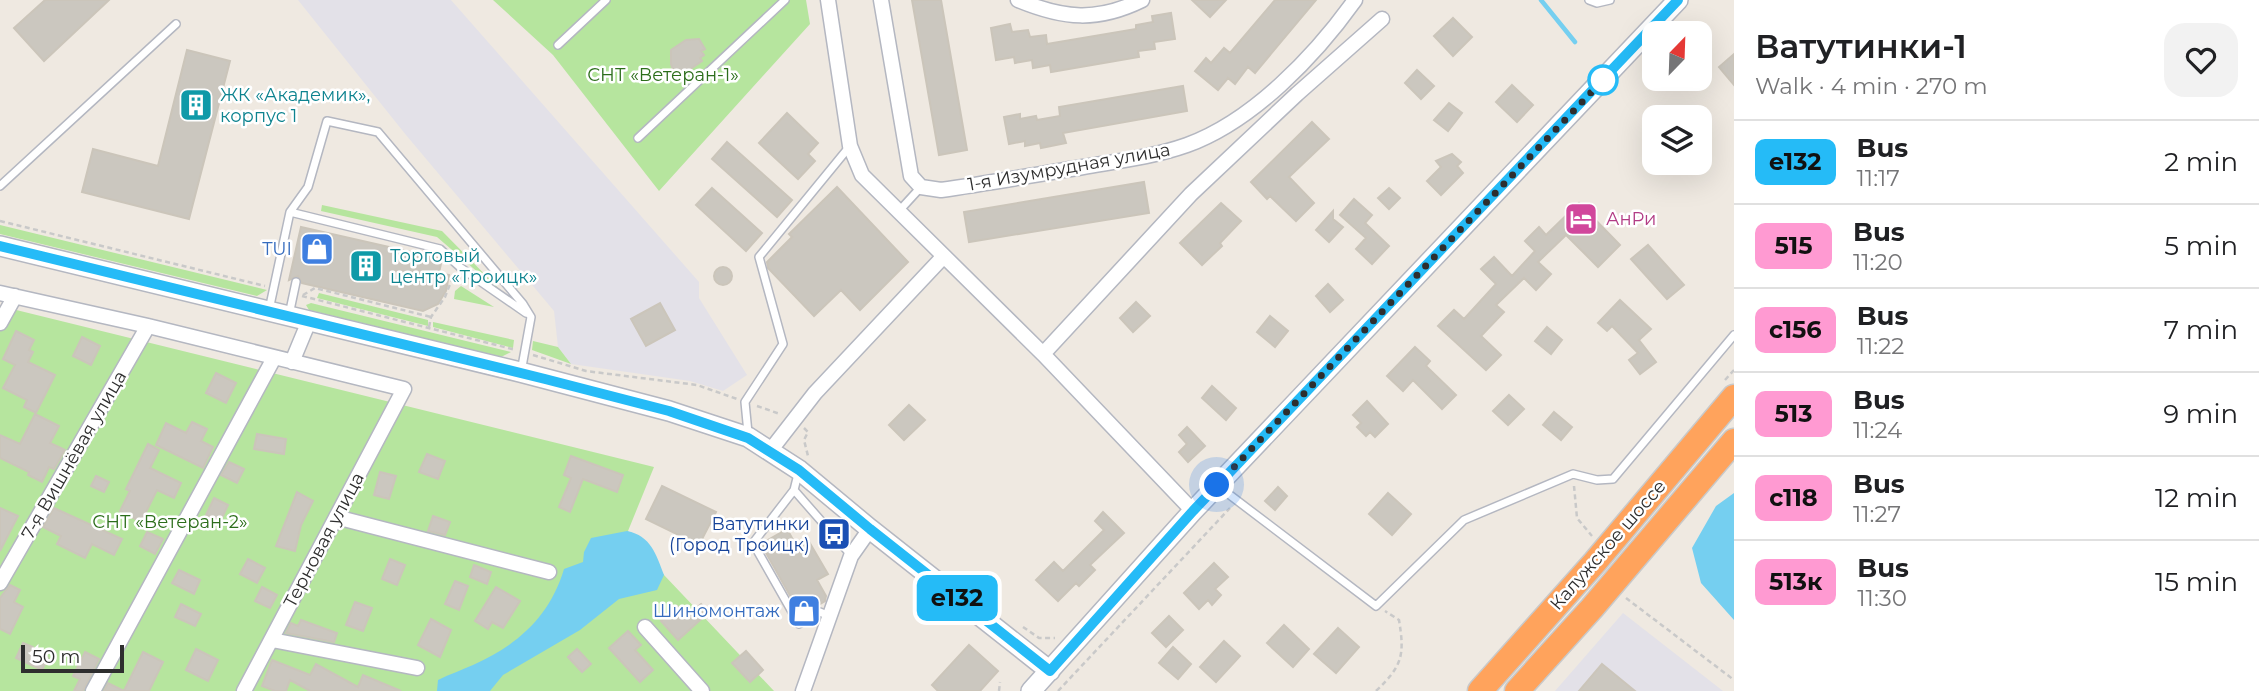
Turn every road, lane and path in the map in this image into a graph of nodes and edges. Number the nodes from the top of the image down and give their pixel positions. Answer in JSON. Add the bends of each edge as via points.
{"nodes":[{"id":1,"x":606,"y":0,"type":"edge"},
{"id":2,"x":785,"y":0,"type":"edge"},
{"id":3,"x":828,"y":0,"type":"edge"},
{"id":4,"x":881,"y":0,"type":"edge"},
{"id":5,"x":1018,"y":0,"type":"edge"},
{"id":6,"x":1142,"y":0,"type":"edge"},
{"id":7,"x":1355,"y":0,"type":"edge"},
{"id":8,"x":1589,"y":0,"type":"edge"},
{"id":9,"x":1610,"y":0,"type":"edge"},
{"id":10,"x":1678,"y":0,"type":"edge"},
{"id":11,"x":1382,"y":19,"type":"dead end"},
{"id":12,"x":176,"y":24,"type":"dead end"},
{"id":13,"x":558,"y":45,"type":"dead end"},
{"id":14,"x":638,"y":138,"type":"dead end"},
{"id":15,"x":850,"y":146,"type":"junction"},
{"id":16,"x":0,"y":186,"type":"edge"},
{"id":17,"x":921,"y":187,"type":"junction"},
{"id":18,"x":290,"y":212,"type":"junction"},
{"id":19,"x":898,"y":212,"type":"junction"},
{"id":20,"x":0,"y":220,"type":"edge"},
{"id":21,"x":0,"y":246,"type":"edge"},
{"id":22,"x":943,"y":257,"type":"junction"},
{"id":23,"x":459,"y":274,"type":"dead end"},
{"id":24,"x":296,"y":282,"type":"dead end"},
{"id":25,"x":274,"y":289,"type":"junction"},
{"id":26,"x":0,"y":293,"type":"edge"},
{"id":27,"x":297,"y":295,"type":"junction"},
{"id":28,"x":15,"y":296,"type":"junction"},
{"id":29,"x":269,"y":311,"type":"junction"},
{"id":30,"x":288,"y":316,"type":"junction"},
{"id":31,"x":431,"y":317,"type":"junction"},
{"id":32,"x":531,"y":317,"type":"junction"},
{"id":33,"x":309,"y":321,"type":"junction"},
{"id":34,"x":0,"y":323,"type":"edge"},
{"id":35,"x":148,"y":326,"type":"junction"},
{"id":36,"x":429,"y":329,"type":"junction"},
{"id":37,"x":1734,"y":335,"type":"edge"},
{"id":38,"x":524,"y":352,"type":"junction"},
{"id":39,"x":1043,"y":354,"type":"junction"},
{"id":40,"x":274,"y":358,"type":"junction"},
{"id":41,"x":292,"y":362,"type":"junction"},
{"id":42,"x":520,"y":372,"type":"junction"},
{"id":43,"x":1734,"y":397,"type":"edge"},
{"id":44,"x":745,"y":402,"type":"junction"},
{"id":45,"x":794,"y":419,"type":"junction"},
{"id":46,"x":748,"y":438,"type":"junction"},
{"id":47,"x":1734,"y":441,"type":"edge"},
{"id":48,"x":770,"y":451,"type":"junction"},
{"id":49,"x":805,"y":467,"type":"junction"},
{"id":50,"x":1573,"y":474,"type":"junction"},
{"id":51,"x":1217,"y":485,"type":"junction"},
{"id":52,"x":794,"y":489,"type":"junction"},
{"id":53,"x":1237,"y":500,"type":"junction"},
{"id":54,"x":1193,"y":511,"type":"junction"},
{"id":55,"x":336,"y":517,"type":"junction"},
{"id":56,"x":870,"y":529,"type":"junction"},
{"id":57,"x":1592,"y":536,"type":"dead end"},
{"id":58,"x":851,"y":556,"type":"junction"},
{"id":59,"x":549,"y":572,"type":"dead end"},
{"id":60,"x":0,"y":583,"type":"edge"},
{"id":61,"x":1623,"y":596,"type":"dead end"},
{"id":62,"x":1376,"y":606,"type":"junction"},
{"id":63,"x":829,"y":616,"type":"junction"},
{"id":64,"x":1018,"y":624,"type":"dead end"},
{"id":65,"x":645,"y":627,"type":"dead end"},
{"id":66,"x":1039,"y":638,"type":"dead end"},
{"id":67,"x":272,"y":640,"type":"junction"},
{"id":68,"x":417,"y":668,"type":"dead end"},
{"id":69,"x":1050,"y":671,"type":"junction"},
{"id":70,"x":1734,"y":680,"type":"edge"},
{"id":71,"x":1000,"y":682,"type":"dead end"},
{"id":72,"x":93,"y":691,"type":"edge"},
{"id":73,"x":244,"y":691,"type":"edge"},
{"id":74,"x":702,"y":691,"type":"edge"},
{"id":75,"x":803,"y":691,"type":"edge"},
{"id":76,"x":999,"y":691,"type":"edge"},
{"id":77,"x":1031,"y":691,"type":"edge"},
{"id":78,"x":1058,"y":691,"type":"edge"},
{"id":79,"x":1376,"y":691,"type":"edge"},
{"id":80,"x":1480,"y":691,"type":"edge"},
{"id":81,"x":1517,"y":691,"type":"edge"}],
"edges":[{"from":1,"to":13,"type":"lane"},
{"from":2,"to":14,"type":"lane"},
{"from":3,"to":15,"type":"street"},
{"from":4,"to":17,"type":"street","via":[[911,176]]},
{"from":5,"to":6,"type":"street","via":[[1043,11],[1077,17],[1124,9]]},
{"from":7,"to":17,"type":"street","name":"1-я Изумрудная улица","via":[[1335,28],[1253,107],[1189,144],[1151,156],[940,191]]},
{"from":8,"to":9,"type":"lane"},
{"from":10,"to":51,"type":"main road"},
{"from":11,"to":39,"type":"street","via":[[1191,194]]},
{"from":12,"to":16,"type":"lane"},
{"from":15,"to":19,"type":"street","via":[[862,175]]},
{"from":15,"to":44,"type":"lane","via":[[759,257],[783,344]]},
{"from":17,"to":19,"type":"lane"},
{"from":18,"to":25,"type":"lane"},
{"from":18,"to":32,"type":"lane","via":[[440,249]]},
{"from":18,"to":32,"type":"lane","via":[[309,187],[327,121],[378,132]]},
{"from":19,"to":22,"type":"street"},
{"from":20,"to":25,"type":"path"},
{"from":21,"to":29,"type":"main road"},
{"from":22,"to":39,"type":"street"},
{"from":22,"to":45,"type":"street"},
{"from":23,"to":31,"type":"path","via":[[453,274]]},
{"from":24,"to":27,"type":"lane"},
{"from":25,"to":29,"type":"lane"},
{"from":26,"to":28,"type":"street"},
{"from":27,"to":30,"type":"lane"},
{"from":27,"to":31,"type":"path","via":[[314,288]]},
{"from":27,"to":36,"type":"path"},
{"from":28,"to":34,"type":"street"},
{"from":28,"to":35,"type":"street"},
{"from":29,"to":30,"type":"main road"},
{"from":30,"to":33,"type":"main road"},
{"from":31,"to":36,"type":"path"},
{"from":32,"to":38,"type":"lane"},
{"from":33,"to":41,"type":"street"},
{"from":33,"to":42,"type":"main road"},
{"from":35,"to":40,"type":"street"},
{"from":35,"to":60,"type":"street","name":"7-я Вишнёвая улица"},
{"from":36,"to":38,"type":"path"},
{"from":37,"to":50,"type":"lane","via":[[1613,479]]},
{"from":38,"to":42,"type":"lane"},
{"from":38,"to":44,"type":"path","via":[[586,371],[697,385]]},
{"from":39,"to":54,"type":"street"},
{"from":40,"to":41,"type":"street"},
{"from":40,"to":72,"type":"street"},
{"from":41,"to":55,"type":"street","name":"Терновая улица","via":[[404,389]]},
{"from":42,"to":46,"type":"main road","via":[[669,411]]},
{"from":43,"to":80,"type":"highway","name":"Калужское шоссе"},
{"from":44,"to":45,"type":"path"},
{"from":44,"to":46,"type":"lane"},
{"from":45,"to":48,"type":"street"},
{"from":45,"to":49,"type":"path","via":[[808,432]]},
{"from":46,"to":48,"type":"main road"},
{"from":47,"to":81,"type":"highway","name":"Калужское шоссе"},
{"from":48,"to":49,"type":"main road"},
{"from":49,"to":52,"type":"lane"},
{"from":49,"to":56,"type":"main road"},
{"from":50,"to":57,"type":"path","via":[[1577,518]]},
{"from":50,"to":62,"type":"lane","via":[[1464,520]]},
{"from":51,"to":53,"type":"lane"},
{"from":51,"to":54,"type":"main road"},
{"from":52,"to":58,"type":"lane"},
{"from":52,"to":63,"type":"lane","via":[[753,544],[799,624],[820,612]]},
{"from":53,"to":62,"type":"lane"},
{"from":53,"to":78,"type":"path"},
{"from":54,"to":69,"type":"main road"},
{"from":55,"to":59,"type":"street"},
{"from":55,"to":67,"type":"street","name":"Терновая улица"},
{"from":56,"to":58,"type":"street"},
{"from":56,"to":69,"type":"main road"},
{"from":58,"to":63,"type":"street"},
{"from":61,"to":70,"type":"path"},
{"from":62,"to":79,"type":"path","via":[[1399,620],[1403,643],[1395,672]]},
{"from":63,"to":75,"type":"street"},
{"from":64,"to":66,"type":"path"},
{"from":65,"to":74,"type":"street"},
{"from":67,"to":68,"type":"street"},
{"from":67,"to":73,"type":"street","name":"Терновая улица"},
{"from":69,"to":77,"type":"main road"},
{"from":71,"to":76,"type":"path"}]}
